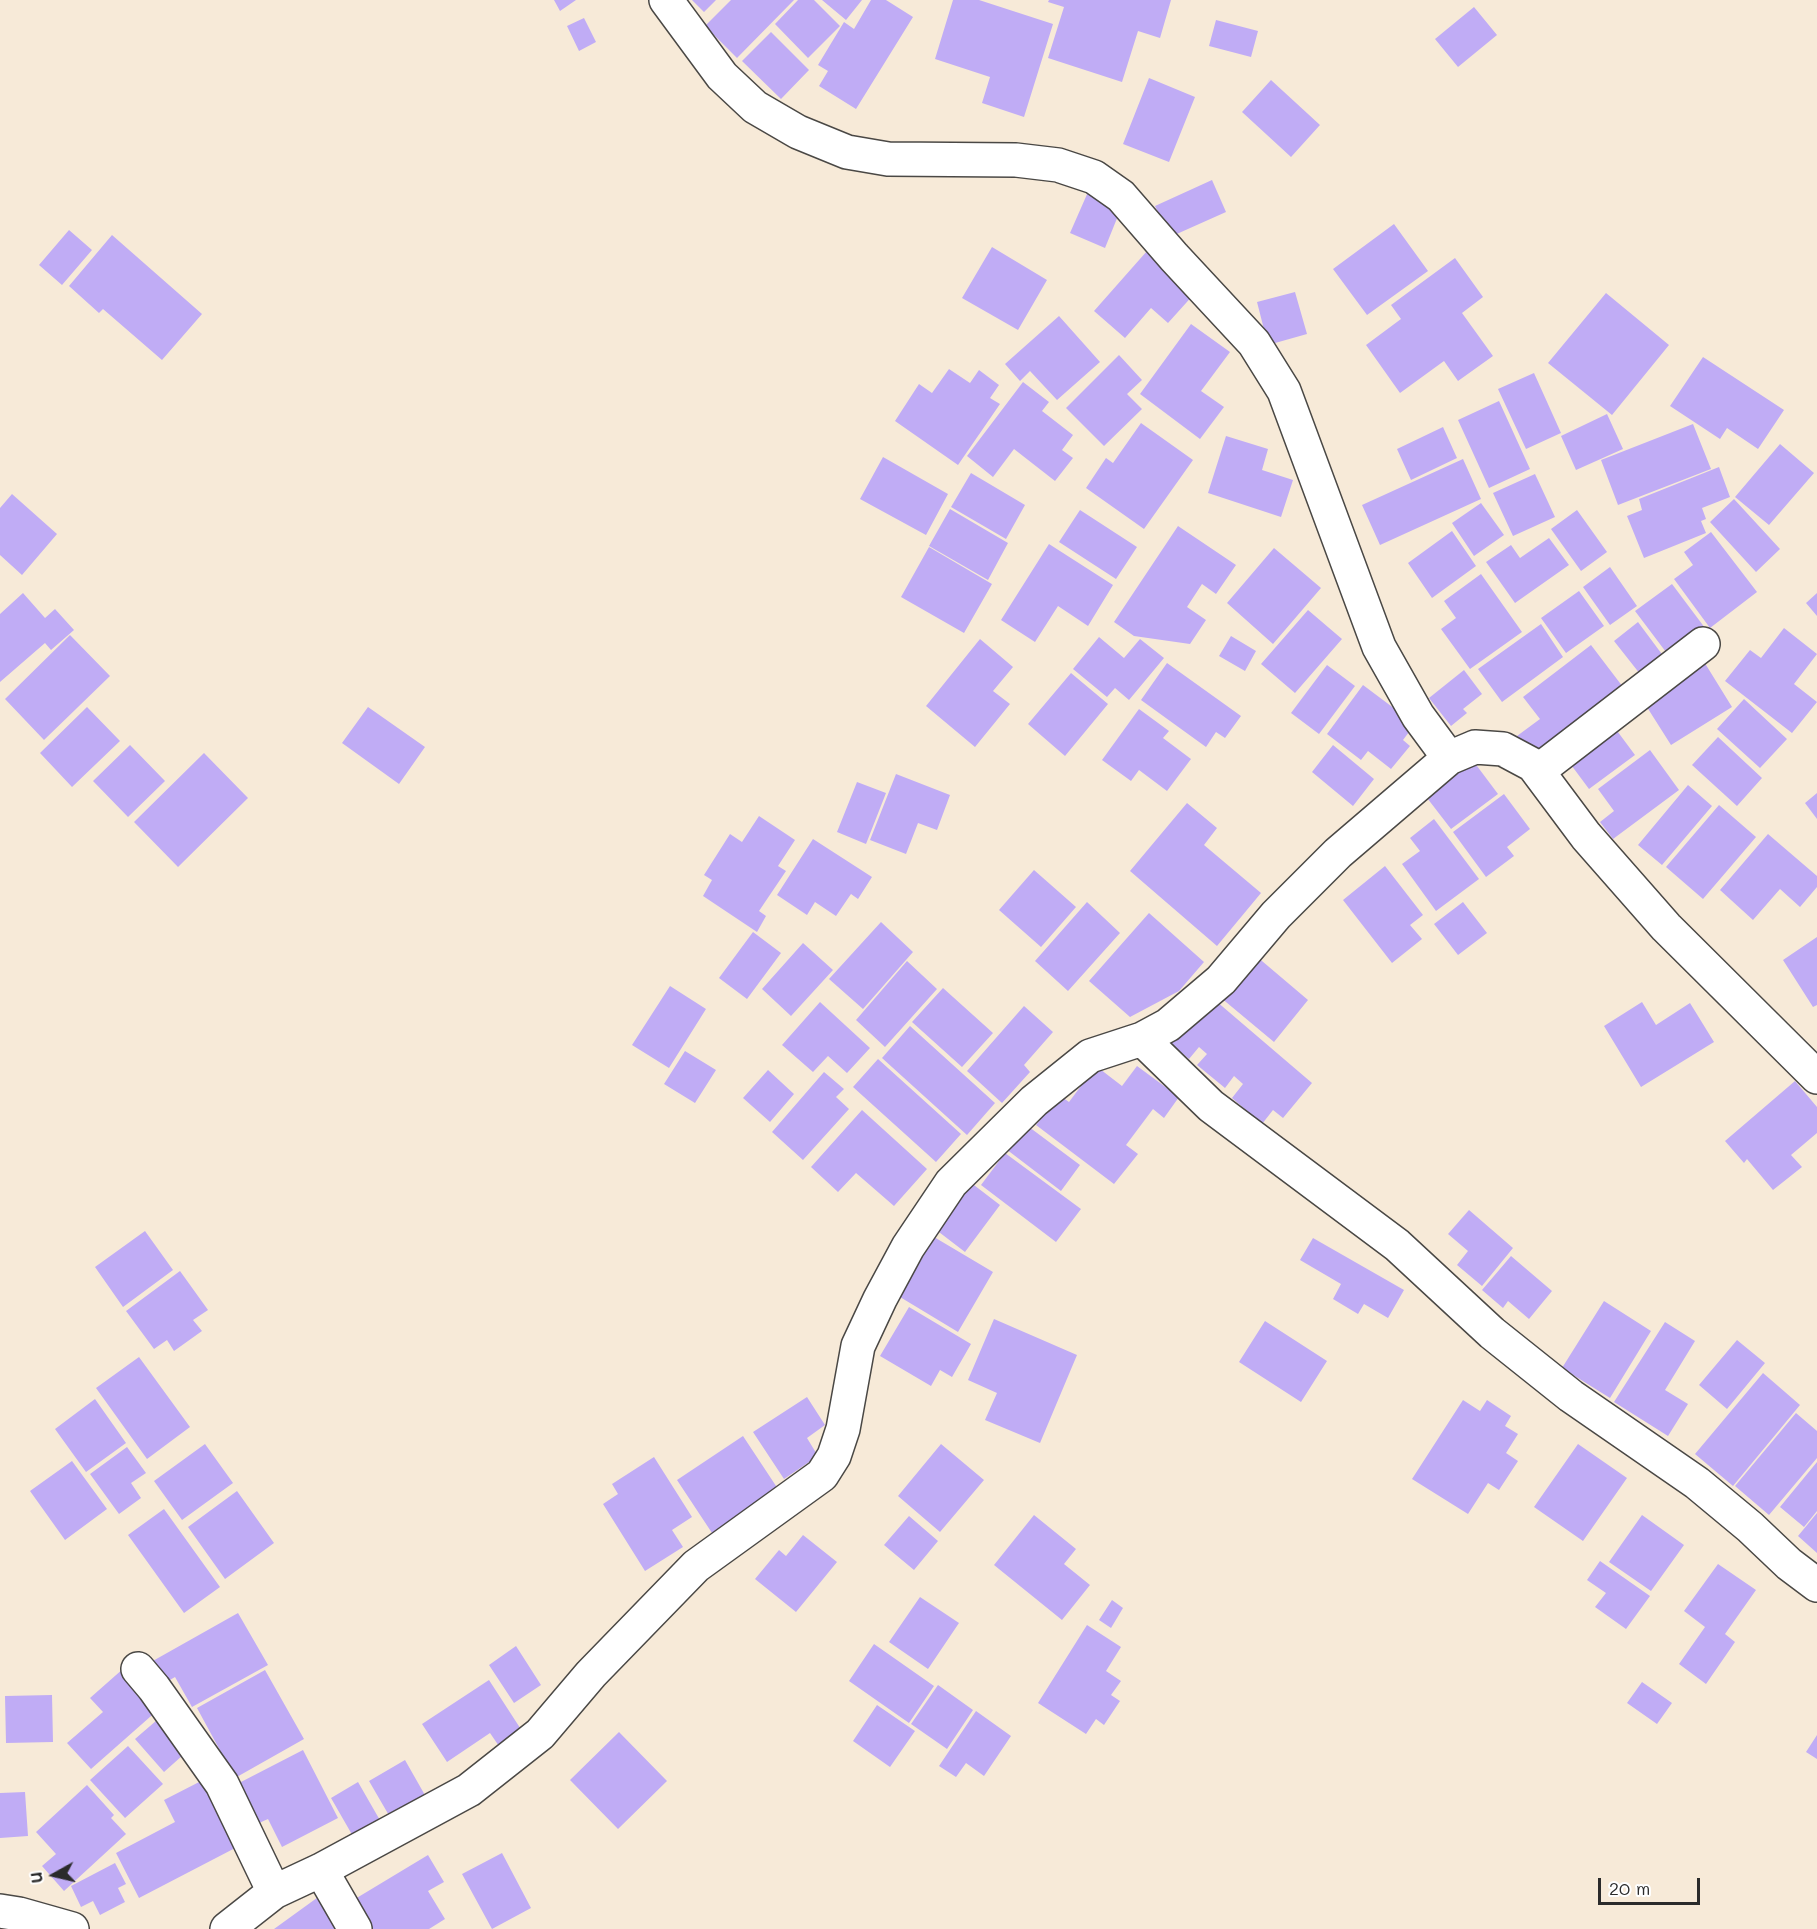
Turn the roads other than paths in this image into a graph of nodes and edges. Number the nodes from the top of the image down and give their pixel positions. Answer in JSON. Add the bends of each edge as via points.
{"nodes":[{"id":1,"x":666,"y":0,"type":"edge"},
{"id":2,"x":1703,"y":644,"type":"dead end"},
{"id":3,"x":1449,"y":758,"type":"junction"},
{"id":4,"x":1538,"y":771,"type":"junction"},
{"id":5,"x":1142,"y":1039,"type":"junction"},
{"id":6,"x":1817,"y":1077,"type":"edge"},
{"id":7,"x":1817,"y":1585,"type":"edge"},
{"id":8,"x":138,"y":1669,"type":"dead end"},
{"id":9,"x":321,"y":1870,"type":"junction"},
{"id":10,"x":274,"y":1892,"type":"junction"},
{"id":11,"x":0,"y":1911,"type":"edge"},
{"id":12,"x":72,"y":1929,"type":"edge"},
{"id":13,"x":227,"y":1929,"type":"edge"},
{"id":14,"x":356,"y":1929,"type":"edge"}],
"edges":[{"from":1,"to":3,"type":"street","via":[[722,76],[755,107],[798,132],[847,152],[888,159],[1016,160],[1058,165],[1094,177],[1121,196],[1254,343],[1284,391],[1379,647],[1418,716]]},
{"from":2,"to":4,"type":"street"},
{"from":3,"to":4,"type":"street","via":[[1474,747],[1503,749]]},
{"from":3,"to":5,"type":"street","via":[[1338,853],[1276,915],[1221,980],[1168,1025]]},
{"from":4,"to":6,"type":"street","via":[[1586,836],[1666,927]]},
{"from":5,"to":7,"type":"street","via":[[1211,1106],[1397,1245],[1492,1333],[1571,1396],[1697,1483]]},
{"from":5,"to":9,"type":"street","via":[[1090,1056],[1034,1101],[951,1183],[908,1247],[858,1346],[843,1429],[834,1456],[822,1475],[696,1566],[591,1674],[540,1734],[469,1790]]},
{"from":8,"to":10,"type":"street","via":[[222,1784]]},
{"from":9,"to":10,"type":"street"},
{"from":9,"to":14,"type":"street"},
{"from":10,"to":13,"type":"street"},
{"from":11,"to":12,"type":"street"}]}
